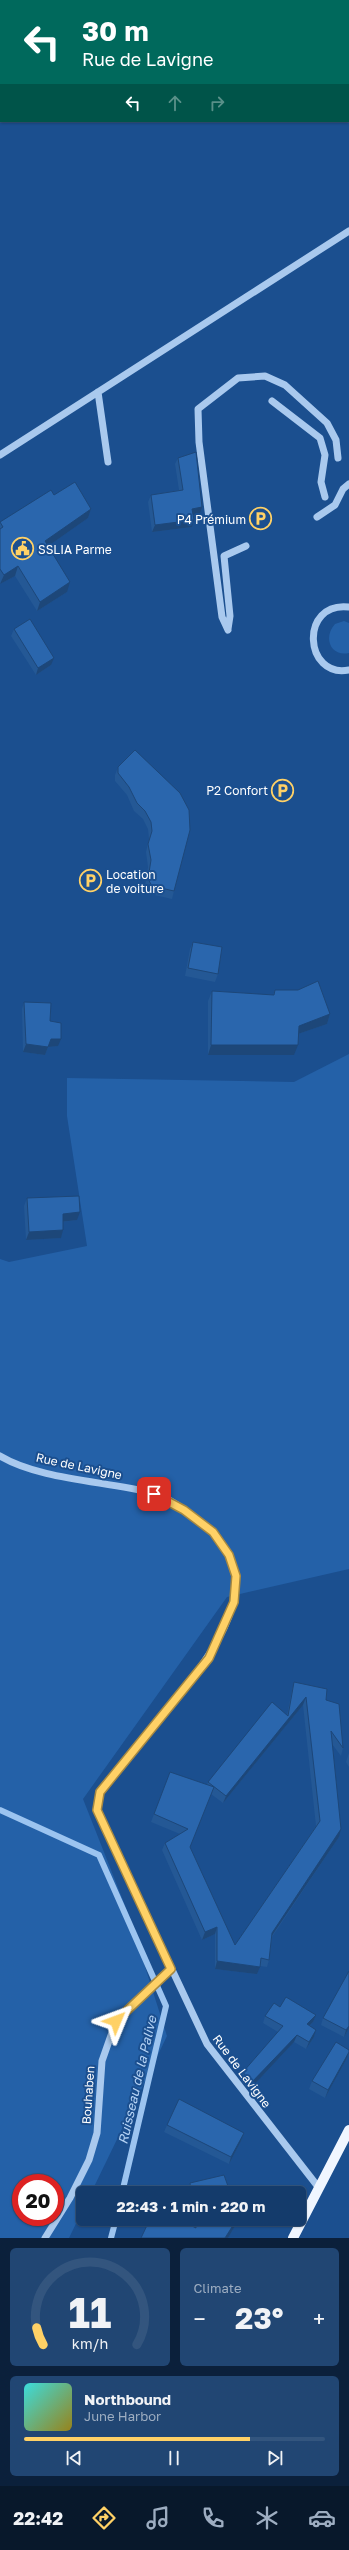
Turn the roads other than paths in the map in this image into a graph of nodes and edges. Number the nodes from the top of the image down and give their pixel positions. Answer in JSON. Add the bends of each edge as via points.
{"nodes":[{"id":1,"x":349,"y":231,"type":"edge"},
{"id":2,"x":98,"y":392,"type":"junction"},
{"id":3,"x":272,"y":401,"type":"dead end"},
{"id":4,"x":0,"y":455,"type":"edge"},
{"id":5,"x":338,"y":458,"type":"dead end"},
{"id":6,"x":108,"y":462,"type":"dead end"},
{"id":7,"x":349,"y":484,"type":"edge"},
{"id":8,"x":325,"y":497,"type":"dead end"},
{"id":9,"x":317,"y":517,"type":"dead end"},
{"id":10,"x":246,"y":546,"type":"dead end"},
{"id":11,"x":349,"y":607,"type":"edge"},
{"id":12,"x":349,"y":670,"type":"edge"},
{"id":13,"x":0,"y":1456,"type":"edge"},
{"id":14,"x":169,"y":1971,"type":"junction"},
{"id":15,"x":349,"y":2130,"type":"edge"},
{"id":16,"x":319,"y":2188,"type":"junction"},
{"id":17,"x":46,"y":2238,"type":"edge"},
{"id":18,"x":293,"y":2238,"type":"edge"}],
"edges":[{"from":1,"to":2,"type":"street"},
{"from":2,"to":4,"type":"street"},
{"from":2,"to":6,"type":"street"},
{"from":3,"to":8,"type":"street","via":[[320,438],[325,455],[321,482]]},
{"from":5,"to":10,"type":"street","via":[[336,440],[327,423],[284,385],[265,376],[238,378],[198,409],[199,442],[222,617],[228,630],[230,616],[224,556]]},
{"from":7,"to":9,"type":"street","via":[[343,489],[335,505]]},
{"from":11,"to":12,"type":"street","via":[[336,608],[321,616],[313,629],[312,637],[319,659],[336,669]]},
{"from":13,"to":14,"type":"street","name":"Rue de Lavigne","via":[[39,1471],[154,1494],[184,1510],[213,1532],[229,1555],[236,1576],[234,1602],[209,1658],[100,1792],[97,1810]]},
{"from":14,"to":16,"type":"street","name":"Rue de Lavigne","via":[[207,2044]]},
{"from":14,"to":17,"type":"street","name":"Bouhaben","via":[[116,2021],[102,2061],[97,2133],[89,2160]]},
{"from":15,"to":16,"type":"main road"},
{"from":16,"to":18,"type":"main road"}]}
